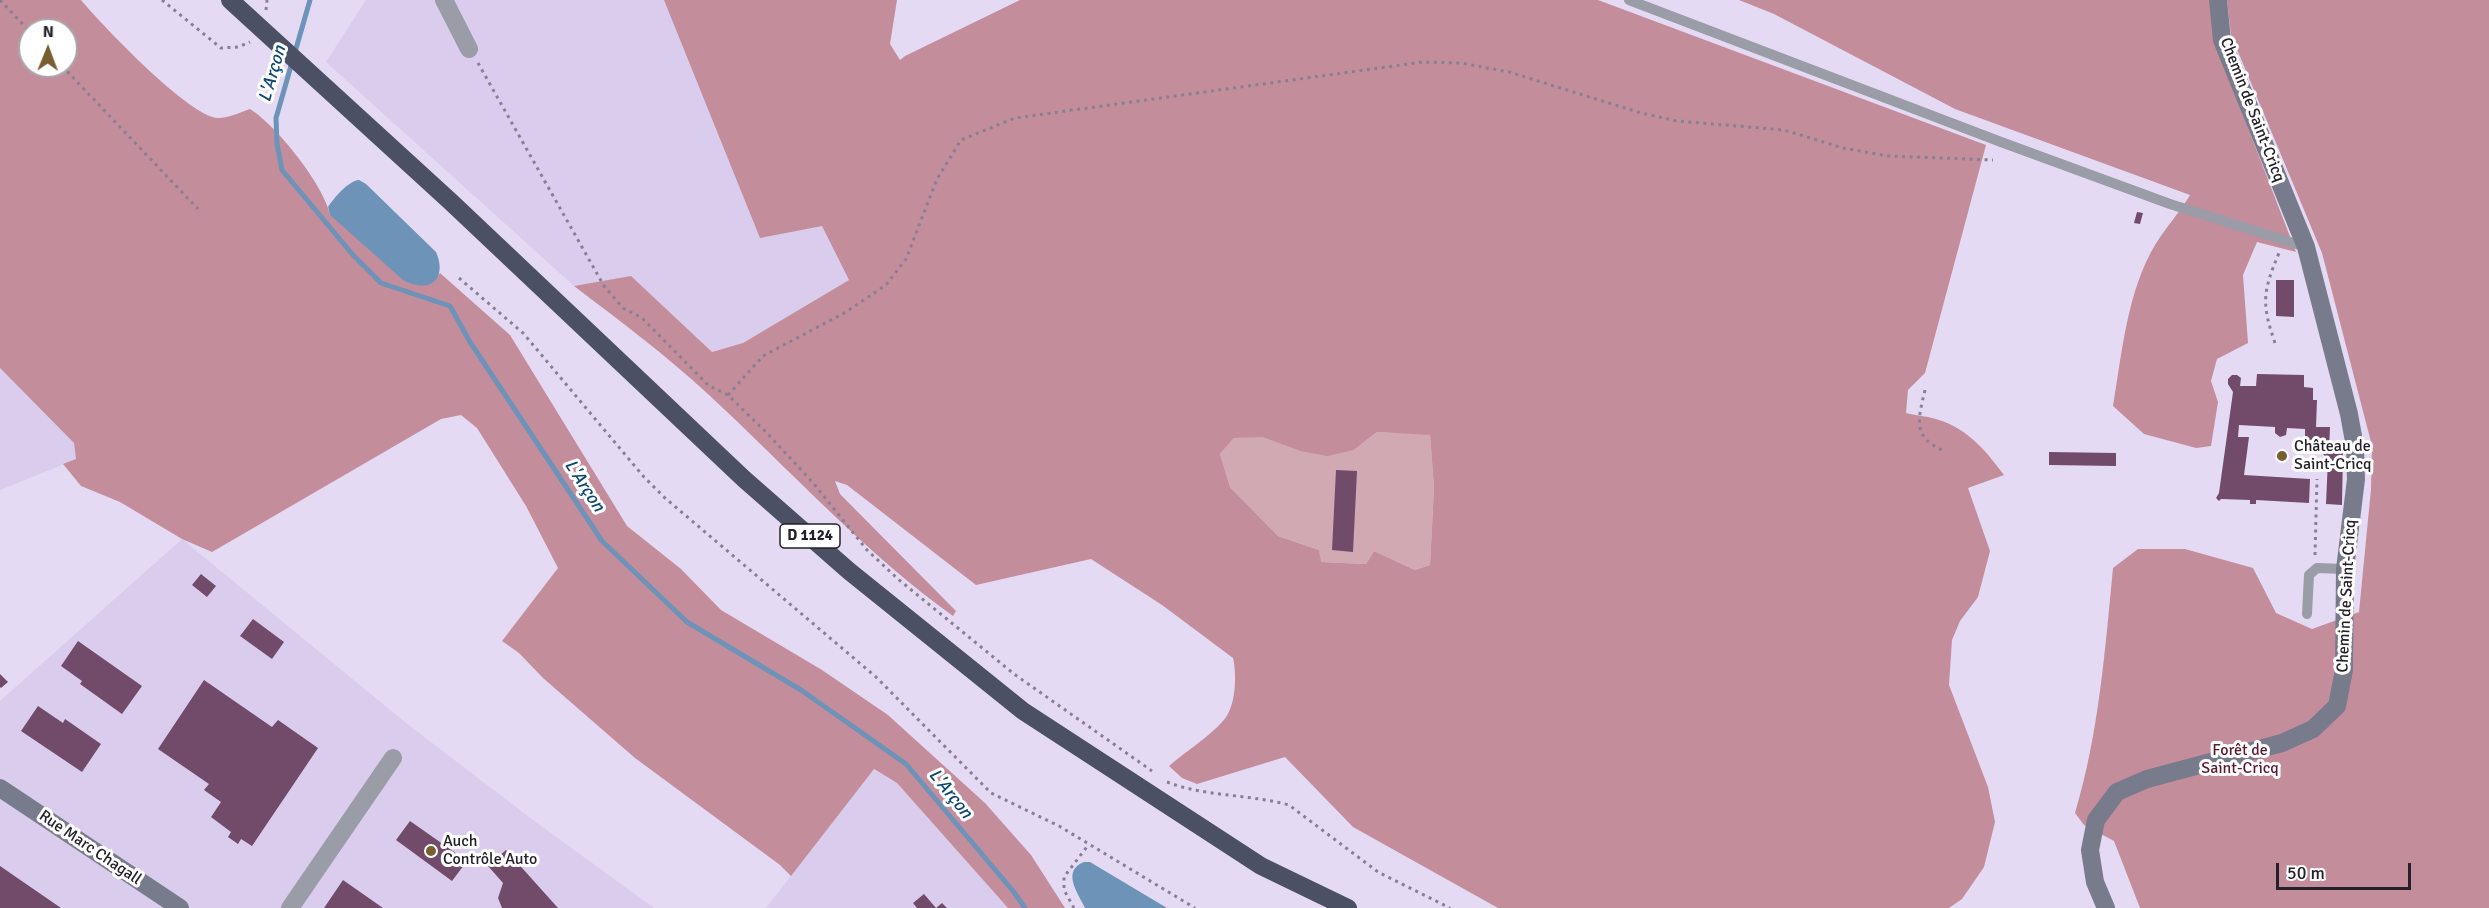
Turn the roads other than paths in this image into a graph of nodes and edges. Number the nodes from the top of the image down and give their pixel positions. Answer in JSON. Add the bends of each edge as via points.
{"nodes":[{"id":1,"x":444,"y":0,"type":"edge"},
{"id":2,"x":1629,"y":0,"type":"edge"},
{"id":3,"x":2218,"y":0,"type":"edge"},
{"id":4,"x":235,"y":5,"type":"edge"},
{"id":5,"x":469,"y":49,"type":"road end"},
{"id":6,"x":2306,"y":247,"type":"junction"},
{"id":7,"x":2346,"y":569,"type":"junction"},
{"id":8,"x":2307,"y":614,"type":"dead end"},
{"id":9,"x":393,"y":758,"type":"dead end"},
{"id":10,"x":0,"y":788,"type":"edge"},
{"id":11,"x":180,"y":908,"type":"edge"},
{"id":12,"x":290,"y":908,"type":"edge"},
{"id":13,"x":1348,"y":908,"type":"edge"},
{"id":14,"x":2106,"y":908,"type":"edge"}],
"edges":[{"from":1,"to":5,"type":"street"},
{"from":2,"to":6,"type":"lane","via":[[2170,204]]},
{"from":3,"to":6,"type":"street","name":"Chemin de Saint-Cricq","via":[[2222,40]]},
{"from":4,"to":13,"type":"highway","number":"D 1124","via":[[849,571],[1023,711],[1261,866]]},
{"from":6,"to":7,"type":"street","name":"Chemin de Saint-Cricq","via":[[2355,447],[2356,479]]},
{"from":7,"to":8,"type":"lane","via":[[2317,568],[2308,575]]},
{"from":7,"to":14,"type":"street","name":"Chemin de Saint-Cricq","via":[[2344,670],[2337,706],[2313,729],[2282,743],[2148,779],[2117,792],[2096,820],[2090,850],[2095,882]]},
{"from":9,"to":12,"type":"street"},
{"from":10,"to":11,"type":"street","name":"Rue Marc Chagall"}]}
